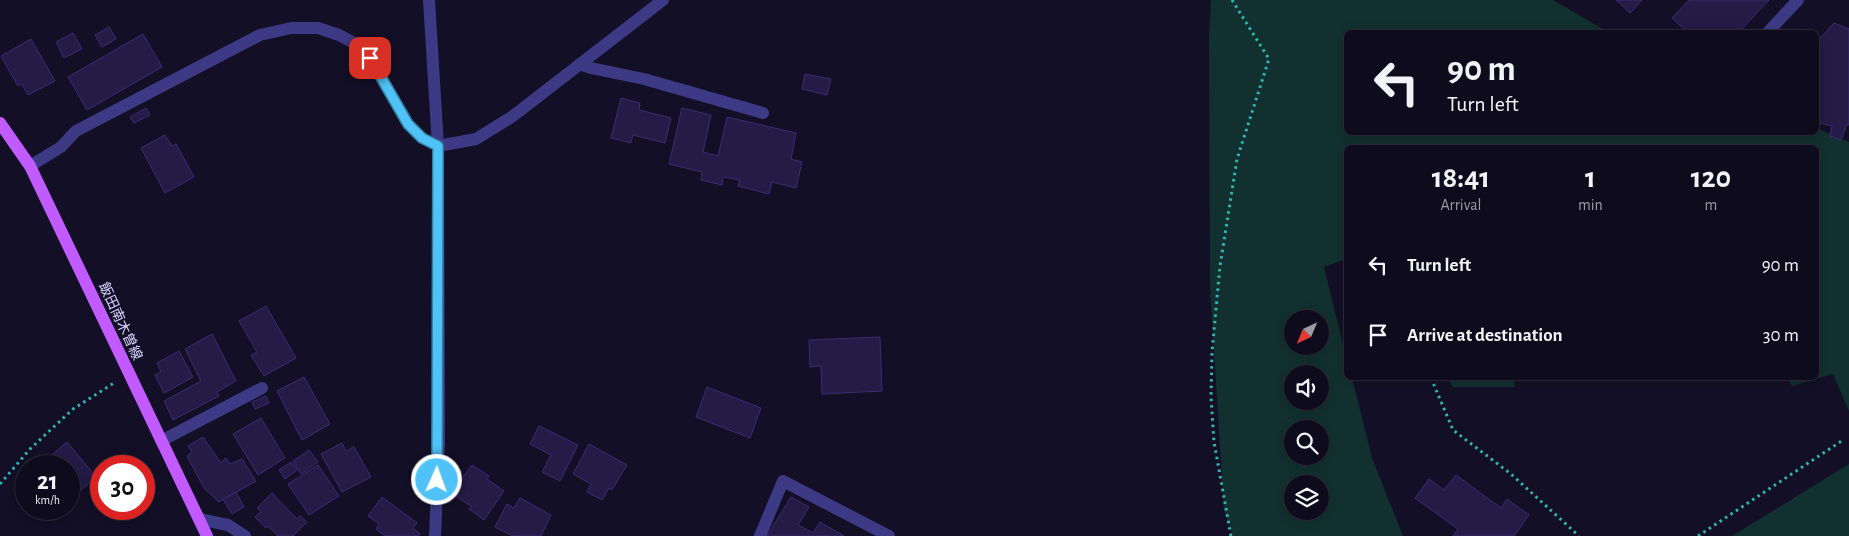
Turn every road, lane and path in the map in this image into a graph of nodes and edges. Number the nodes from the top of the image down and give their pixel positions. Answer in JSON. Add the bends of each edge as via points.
{"nodes":[{"id":1,"x":429,"y":0,"type":"edge"},
{"id":2,"x":663,"y":0,"type":"edge"},
{"id":3,"x":1232,"y":0,"type":"edge"},
{"id":4,"x":1798,"y":0,"type":"edge"},
{"id":5,"x":1770,"y":30,"type":"edge"},
{"id":6,"x":580,"y":64,"type":"junction"},
{"id":7,"x":763,"y":113,"type":"dead end"},
{"id":8,"x":0,"y":123,"type":"edge"},
{"id":9,"x":438,"y":146,"type":"junction"},
{"id":10,"x":30,"y":166,"type":"junction"},
{"id":11,"x":129,"y":373,"type":"junction"},
{"id":12,"x":1432,"y":380,"type":"edge"},
{"id":13,"x":262,"y":388,"type":"dead end"},
{"id":14,"x":1843,"y":440,"type":"dead end"},
{"id":15,"x":162,"y":441,"type":"junction"},
{"id":16,"x":0,"y":484,"type":"edge"},
{"id":17,"x":199,"y":519,"type":"junction"},
{"id":18,"x":207,"y":536,"type":"edge"},
{"id":19,"x":245,"y":536,"type":"edge"},
{"id":20,"x":436,"y":536,"type":"edge"},
{"id":21,"x":760,"y":536,"type":"edge"},
{"id":22,"x":889,"y":536,"type":"edge"},
{"id":23,"x":1231,"y":536,"type":"edge"},
{"id":24,"x":1579,"y":536,"type":"edge"},
{"id":25,"x":1698,"y":536,"type":"edge"}],
"edges":[{"from":1,"to":9,"type":"street"},
{"from":2,"to":6,"type":"street"},
{"from":3,"to":23,"type":"path","via":[[1269,59],[1237,159],[1220,266],[1212,352],[1214,442]]},
{"from":4,"to":5,"type":"street"},
{"from":6,"to":7,"type":"street"},
{"from":6,"to":9,"type":"street","via":[[513,116],[476,139]]},
{"from":8,"to":10,"type":"main road","name":"飯田南木曽線"},
{"from":9,"to":10,"type":"street","via":[[422,138],[408,124],[370,58],[354,43],[318,28],[291,28],[260,35],[76,131],[61,147]]},
{"from":9,"to":20,"type":"street","via":[[439,443]]},
{"from":10,"to":11,"type":"main road","name":"飯田南木曽線"},
{"from":11,"to":15,"type":"main road","name":"飯田南木曽線"},
{"from":11,"to":16,"type":"path","via":[[73,409],[30,449]]},
{"from":12,"to":24,"type":"path","via":[[1453,430],[1511,474]]},
{"from":13,"to":15,"type":"street"},
{"from":14,"to":25,"type":"path"},
{"from":15,"to":17,"type":"main road","name":"飯田南木曽線"},
{"from":17,"to":18,"type":"main road","name":"飯田南木曽線"},
{"from":17,"to":19,"type":"street","via":[[228,525]]},
{"from":21,"to":22,"type":"street","via":[[783,481]]}]}
